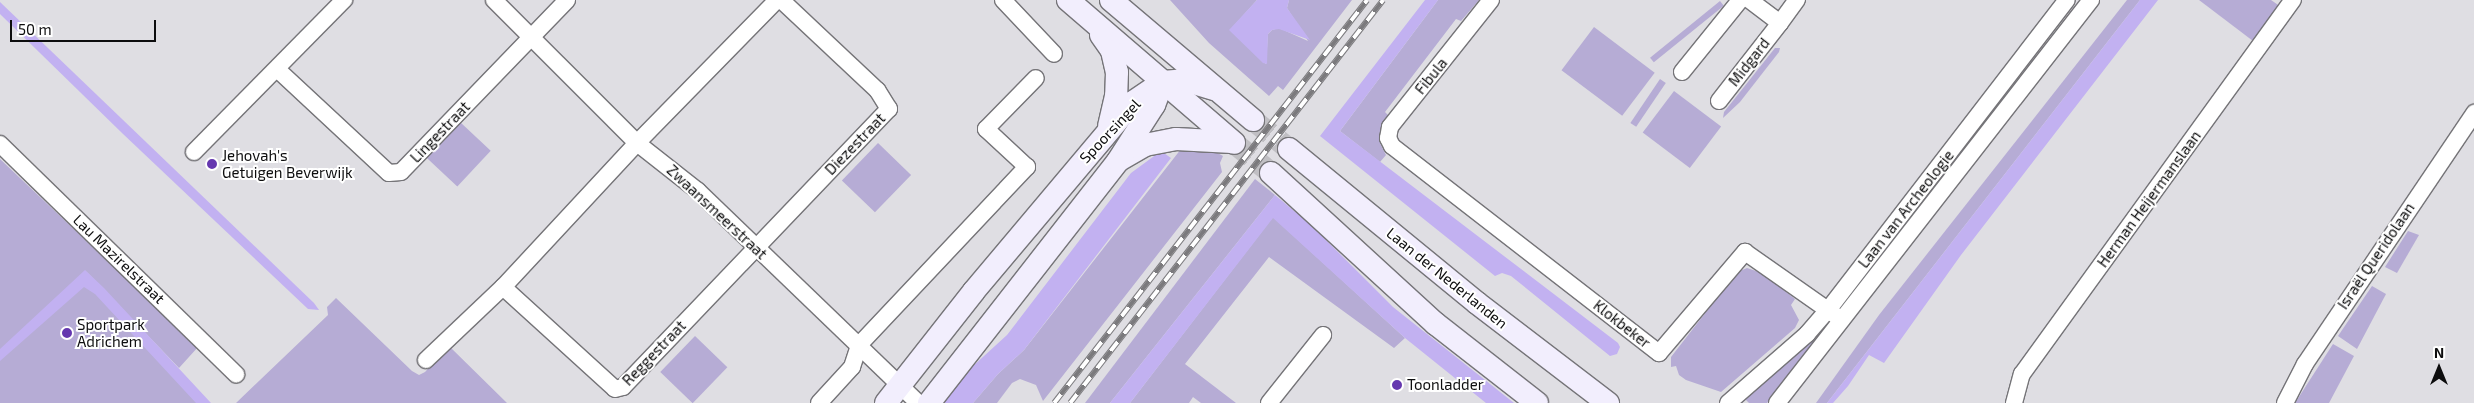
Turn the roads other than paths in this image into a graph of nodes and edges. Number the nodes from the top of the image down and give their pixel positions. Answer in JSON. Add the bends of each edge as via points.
{"nodes":[{"id":1,"x":344,"y":0,"type":"edge"},
{"id":2,"x":494,"y":0,"type":"edge"},
{"id":3,"x":567,"y":0,"type":"edge"},
{"id":4,"x":779,"y":0,"type":"edge"},
{"id":5,"x":1004,"y":0,"type":"edge"},
{"id":6,"x":1068,"y":0,"type":"edge"},
{"id":7,"x":1491,"y":0,"type":"edge"},
{"id":8,"x":1740,"y":0,"type":"edge"},
{"id":9,"x":1750,"y":0,"type":"edge"},
{"id":10,"x":1797,"y":0,"type":"edge"},
{"id":11,"x":2067,"y":0,"type":"edge"},
{"id":12,"x":2091,"y":0,"type":"edge"},
{"id":13,"x":2293,"y":0,"type":"edge"},
{"id":14,"x":1116,"y":5,"type":"edge"},
{"id":15,"x":1780,"y":23,"type":"junction"},
{"id":16,"x":1095,"y":26,"type":"junction"},
{"id":17,"x":531,"y":38,"type":"junction"},
{"id":18,"x":1054,"y":54,"type":"dead end"},
{"id":19,"x":278,"y":70,"type":"junction"},
{"id":20,"x":1682,"y":72,"type":"dead end"},
{"id":21,"x":1036,"y":78,"type":"dead end"},
{"id":22,"x":1163,"y":82,"type":"junction"},
{"id":23,"x":1214,"y":89,"type":"junction"},
{"id":24,"x":1718,"y":101,"type":"dead end"},
{"id":25,"x":2474,"y":113,"type":"edge"},
{"id":26,"x":1253,"y":120,"type":"tunnel mouth"},
{"id":27,"x":1108,"y":130,"type":"junction"},
{"id":28,"x":1388,"y":138,"type":"joint"},
{"id":29,"x":637,"y":142,"type":"junction"},
{"id":30,"x":0,"y":144,"type":"edge"},
{"id":31,"x":1289,"y":149,"type":"tunnel mouth"},
{"id":32,"x":194,"y":152,"type":"dead end"},
{"id":33,"x":1118,"y":161,"type":"junction"},
{"id":34,"x":1271,"y":174,"type":"tunnel mouth"},
{"id":35,"x":755,"y":247,"type":"junction"},
{"id":36,"x":503,"y":286,"type":"junction"},
{"id":37,"x":1828,"y":310,"type":"junction"},
{"id":38,"x":1842,"y":320,"type":"junction"},
{"id":39,"x":1323,"y":335,"type":"dead end"},
{"id":40,"x":859,"y":345,"type":"junction"},
{"id":41,"x":426,"y":360,"type":"dead end"},
{"id":42,"x":236,"y":374,"type":"dead end"},
{"id":43,"x":893,"y":394,"type":"edge"},
{"id":44,"x":819,"y":403,"type":"edge"},
{"id":45,"x":918,"y":403,"type":"edge"},
{"id":46,"x":929,"y":403,"type":"edge"},
{"id":47,"x":1269,"y":403,"type":"edge"},
{"id":48,"x":1537,"y":403,"type":"edge"},
{"id":49,"x":1608,"y":403,"type":"edge"},
{"id":50,"x":1728,"y":403,"type":"edge"},
{"id":51,"x":1778,"y":403,"type":"edge"},
{"id":52,"x":2014,"y":403,"type":"edge"},
{"id":53,"x":2285,"y":403,"type":"edge"}],
"edges":[{"from":1,"to":19,"type":"street"},
{"from":2,"to":17,"type":"street","name":"Zwaansmeerstraat"},
{"from":3,"to":17,"type":"street","name":"Lingestraat"},
{"from":4,"to":29,"type":"street","name":"Diezestraat"},
{"from":4,"to":35,"type":"street","name":"Diezestraat","via":[[877,90],[889,109]]},
{"from":5,"to":18,"type":"street"},
{"from":6,"to":16,"type":"main road"},
{"from":7,"to":28,"type":"street","name":"Fibula","via":[[1390,127]]},
{"from":8,"to":20,"type":"street"},
{"from":9,"to":15,"type":"street","name":"Midgard"},
{"from":10,"to":15,"type":"street","name":"Midgard"},
{"from":11,"to":37,"type":"street","name":"Laan van Archeologie"},
{"from":12,"to":38,"type":"street","name":"Laan van Archeologie"},
{"from":13,"to":52,"type":"street","name":"Herman Heijermanslaan","via":[[2022,374]]},
{"from":14,"to":22,"type":"main road","via":[[1156,57]]},
{"from":14,"to":23,"type":"main road"},
{"from":15,"to":24,"type":"street","name":"Midgard"},
{"from":16,"to":22,"type":"main road"},
{"from":16,"to":27,"type":"main road","via":[[1112,51],[1117,72],[1116,96]]},
{"from":17,"to":19,"type":"street","name":"Lingestraat","via":[[401,172],[389,173]]},
{"from":17,"to":29,"type":"street","name":"Zwaansmeerstraat"},
{"from":19,"to":32,"type":"street"},
{"from":21,"to":40,"type":"street","via":[[986,129],[1027,167]]},
{"from":22,"to":23,"type":"main road","via":[[1184,80]]},
{"from":22,"to":27,"type":"main road","name":"Spoorsingel","via":[[1133,102]]},
{"from":22,"to":33,"type":"main road","name":"Spoorsingel","via":[[1154,105]]},
{"from":22,"to":33,"type":"main road","via":[[1233,142],[1176,139],[1145,146]]},
{"from":23,"to":26,"type":"main road"},
{"from":25,"to":53,"type":"street","name":"Israël Queridolaan","via":[[2305,364]]},
{"from":27,"to":43,"type":"main road","name":"Spoorsingel"},
{"from":28,"to":37,"type":"street","name":"Klokbeker","via":[[1392,146],[1659,353],[1745,252]]},
{"from":29,"to":35,"type":"street","name":"Zwaansmeerstraat","via":[[698,191]]},
{"from":29,"to":36,"type":"street"},
{"from":30,"to":42,"type":"street","name":"Lau Mazirelstraat"},
{"from":31,"to":49,"type":"main road","name":"Laan der Nederlanden","via":[[1477,303]]},
{"from":33,"to":46,"type":"main road","name":"Spoorsingel"},
{"from":34,"to":48,"type":"main road","via":[[1436,324]]},
{"from":35,"to":36,"type":"street","name":"Reggestraat","via":[[623,387],[615,390]]},
{"from":35,"to":40,"type":"street","name":"Zwaansmeerstraat"},
{"from":36,"to":41,"type":"street"},
{"from":37,"to":38,"type":"street","name":"Klokbeker"},
{"from":37,"to":50,"type":"street","name":"Laan van Archeologie","via":[[1807,334]]},
{"from":38,"to":51,"type":"street","name":"Laan van Archeologie"},
{"from":39,"to":47,"type":"street"},
{"from":40,"to":43,"type":"street","name":"Zwaansmeerstraat"},
{"from":40,"to":44,"type":"street","via":[[852,367]]},
{"from":43,"to":45,"type":"street","name":"Zwaansmeerstraat"}]}
